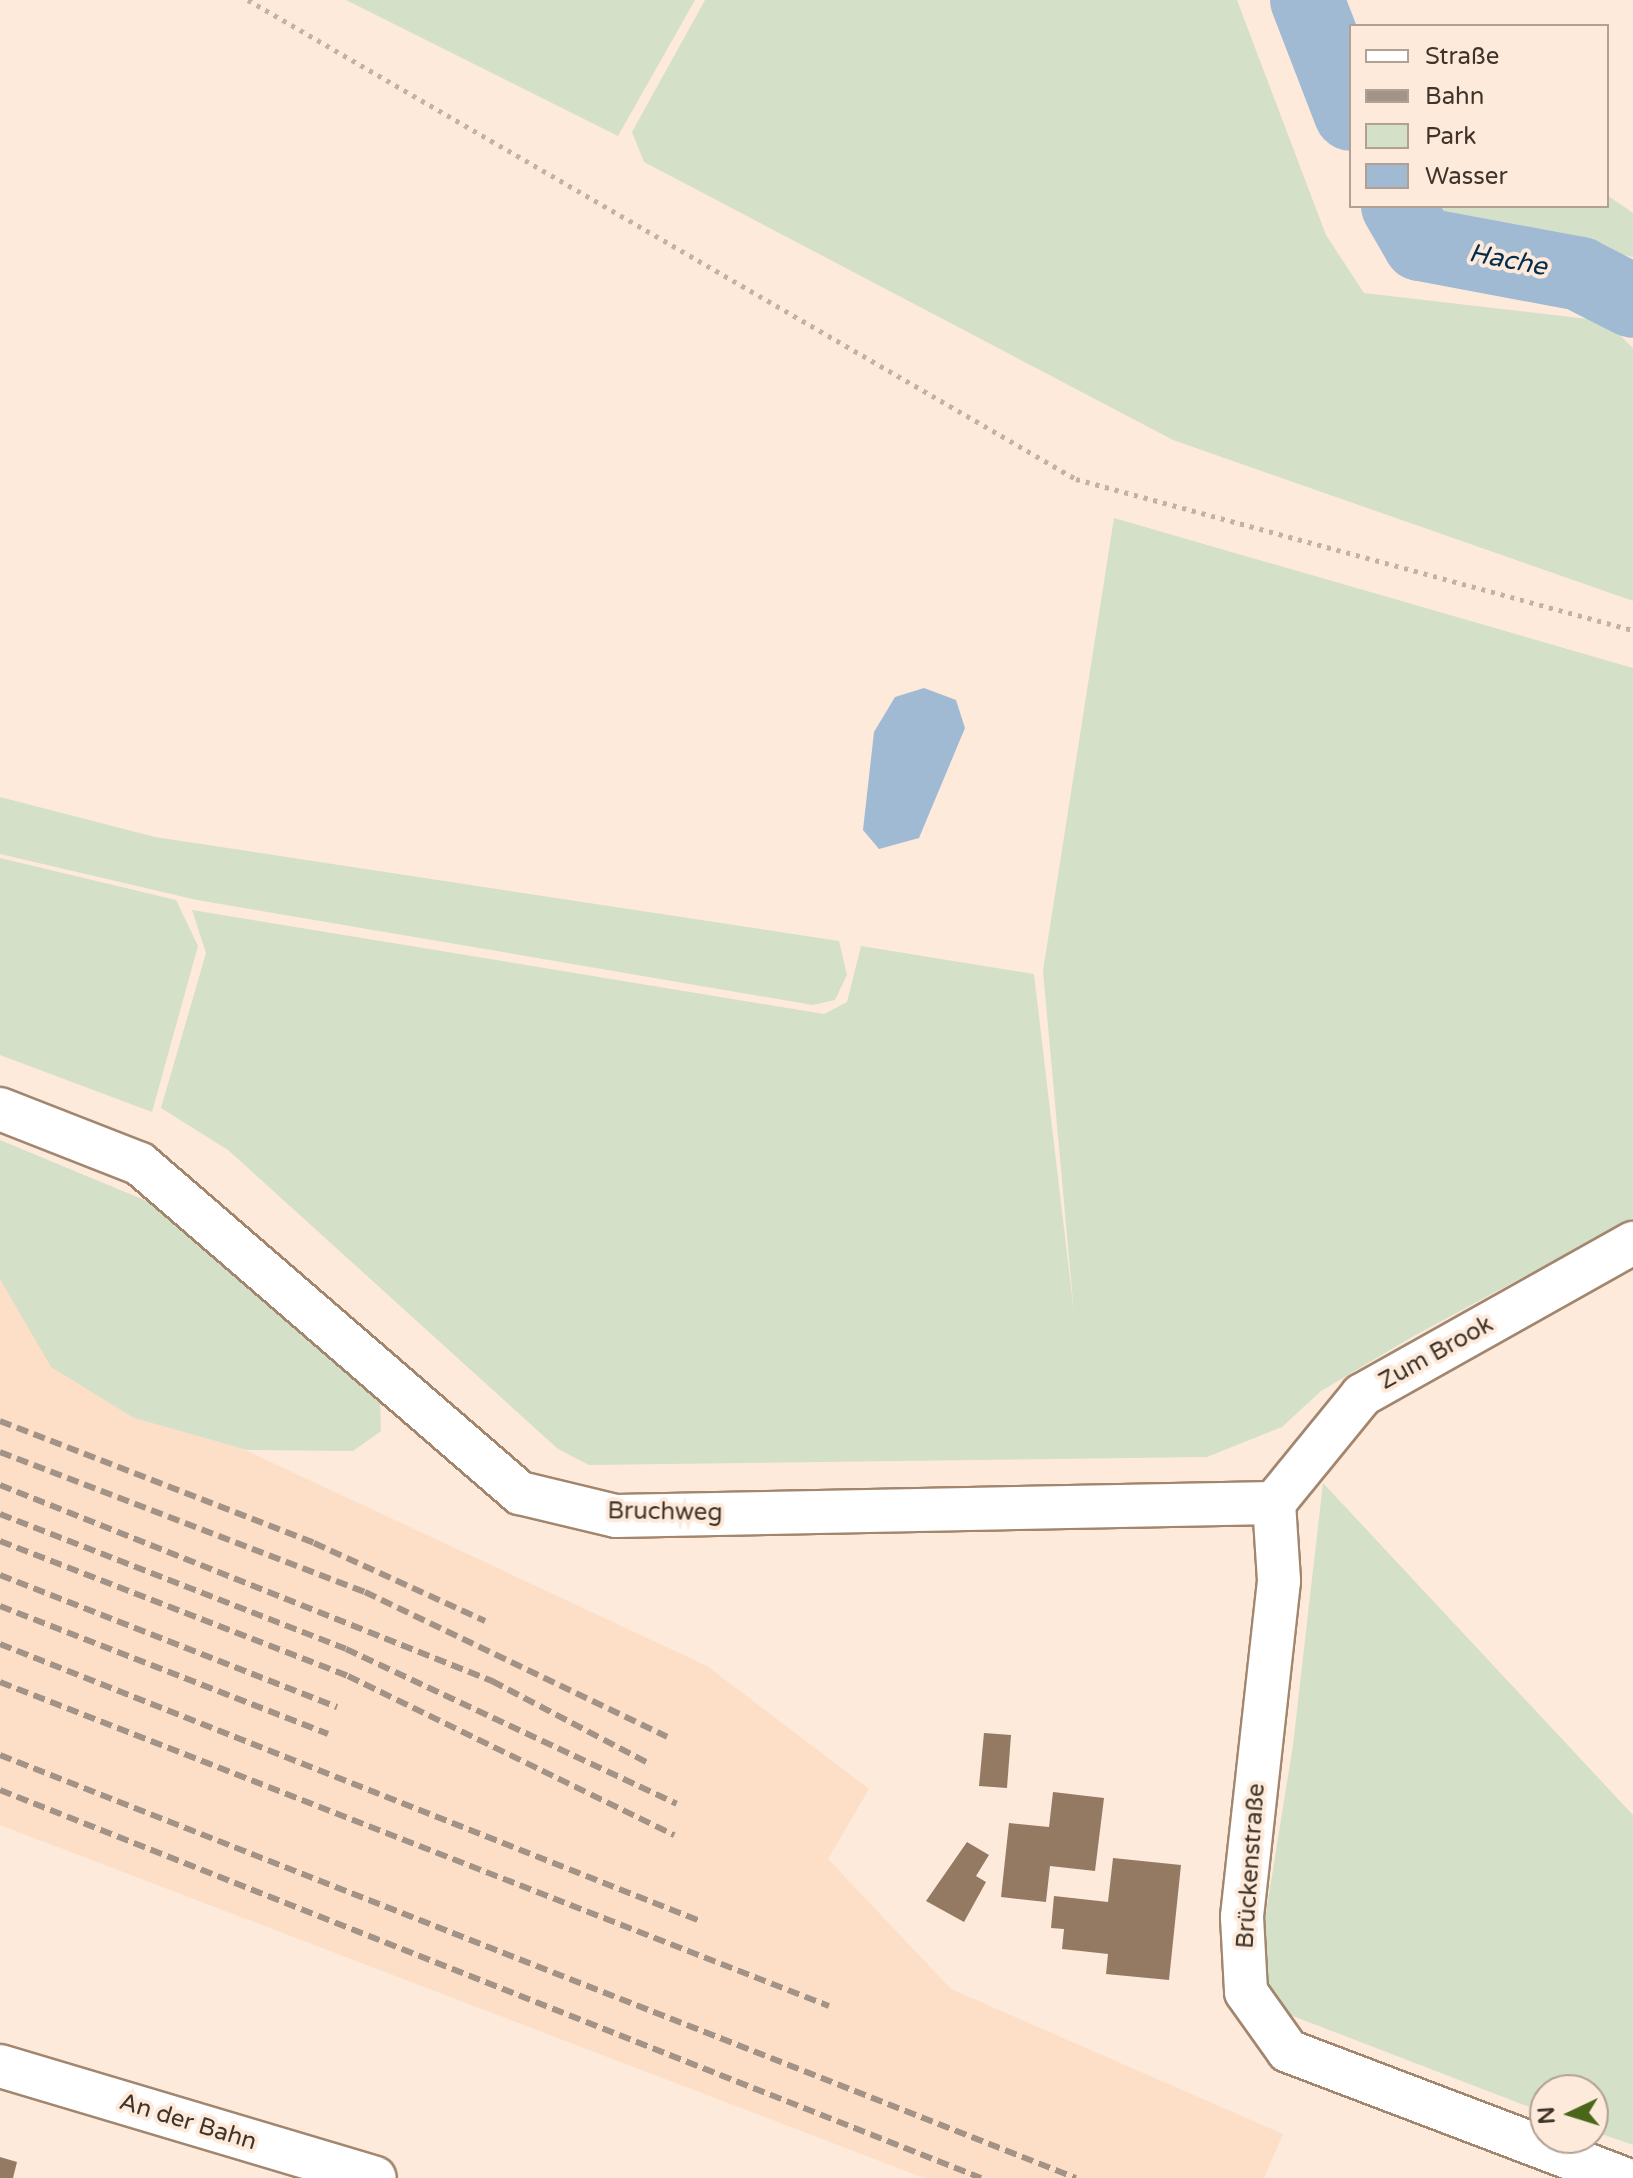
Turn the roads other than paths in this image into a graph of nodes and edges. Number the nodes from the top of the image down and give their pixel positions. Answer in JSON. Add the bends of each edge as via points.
{"nodes":[{"id":1,"x":0,"y":1109,"type":"edge"},
{"id":2,"x":1633,"y":1243,"type":"edge"},
{"id":3,"x":1274,"y":1503,"type":"junction"},
{"id":4,"x":0,"y":2066,"type":"edge"},
{"id":5,"x":375,"y":2178,"type":"edge"},
{"id":6,"x":1623,"y":2178,"type":"edge"}],
"edges":[{"from":1,"to":3,"type":"street","name":"Bruchweg","via":[[140,1164],[520,1493],[616,1516]]},
{"from":2,"to":3,"type":"street","name":"Zum Brook","via":[[1362,1395]]},
{"from":3,"to":6,"type":"street","name":"Brückenstraße","via":[[1279,1581],[1242,1917],[1246,1992],[1288,2051]]},
{"from":4,"to":5,"type":"street","name":"An der Bahn"}]}
